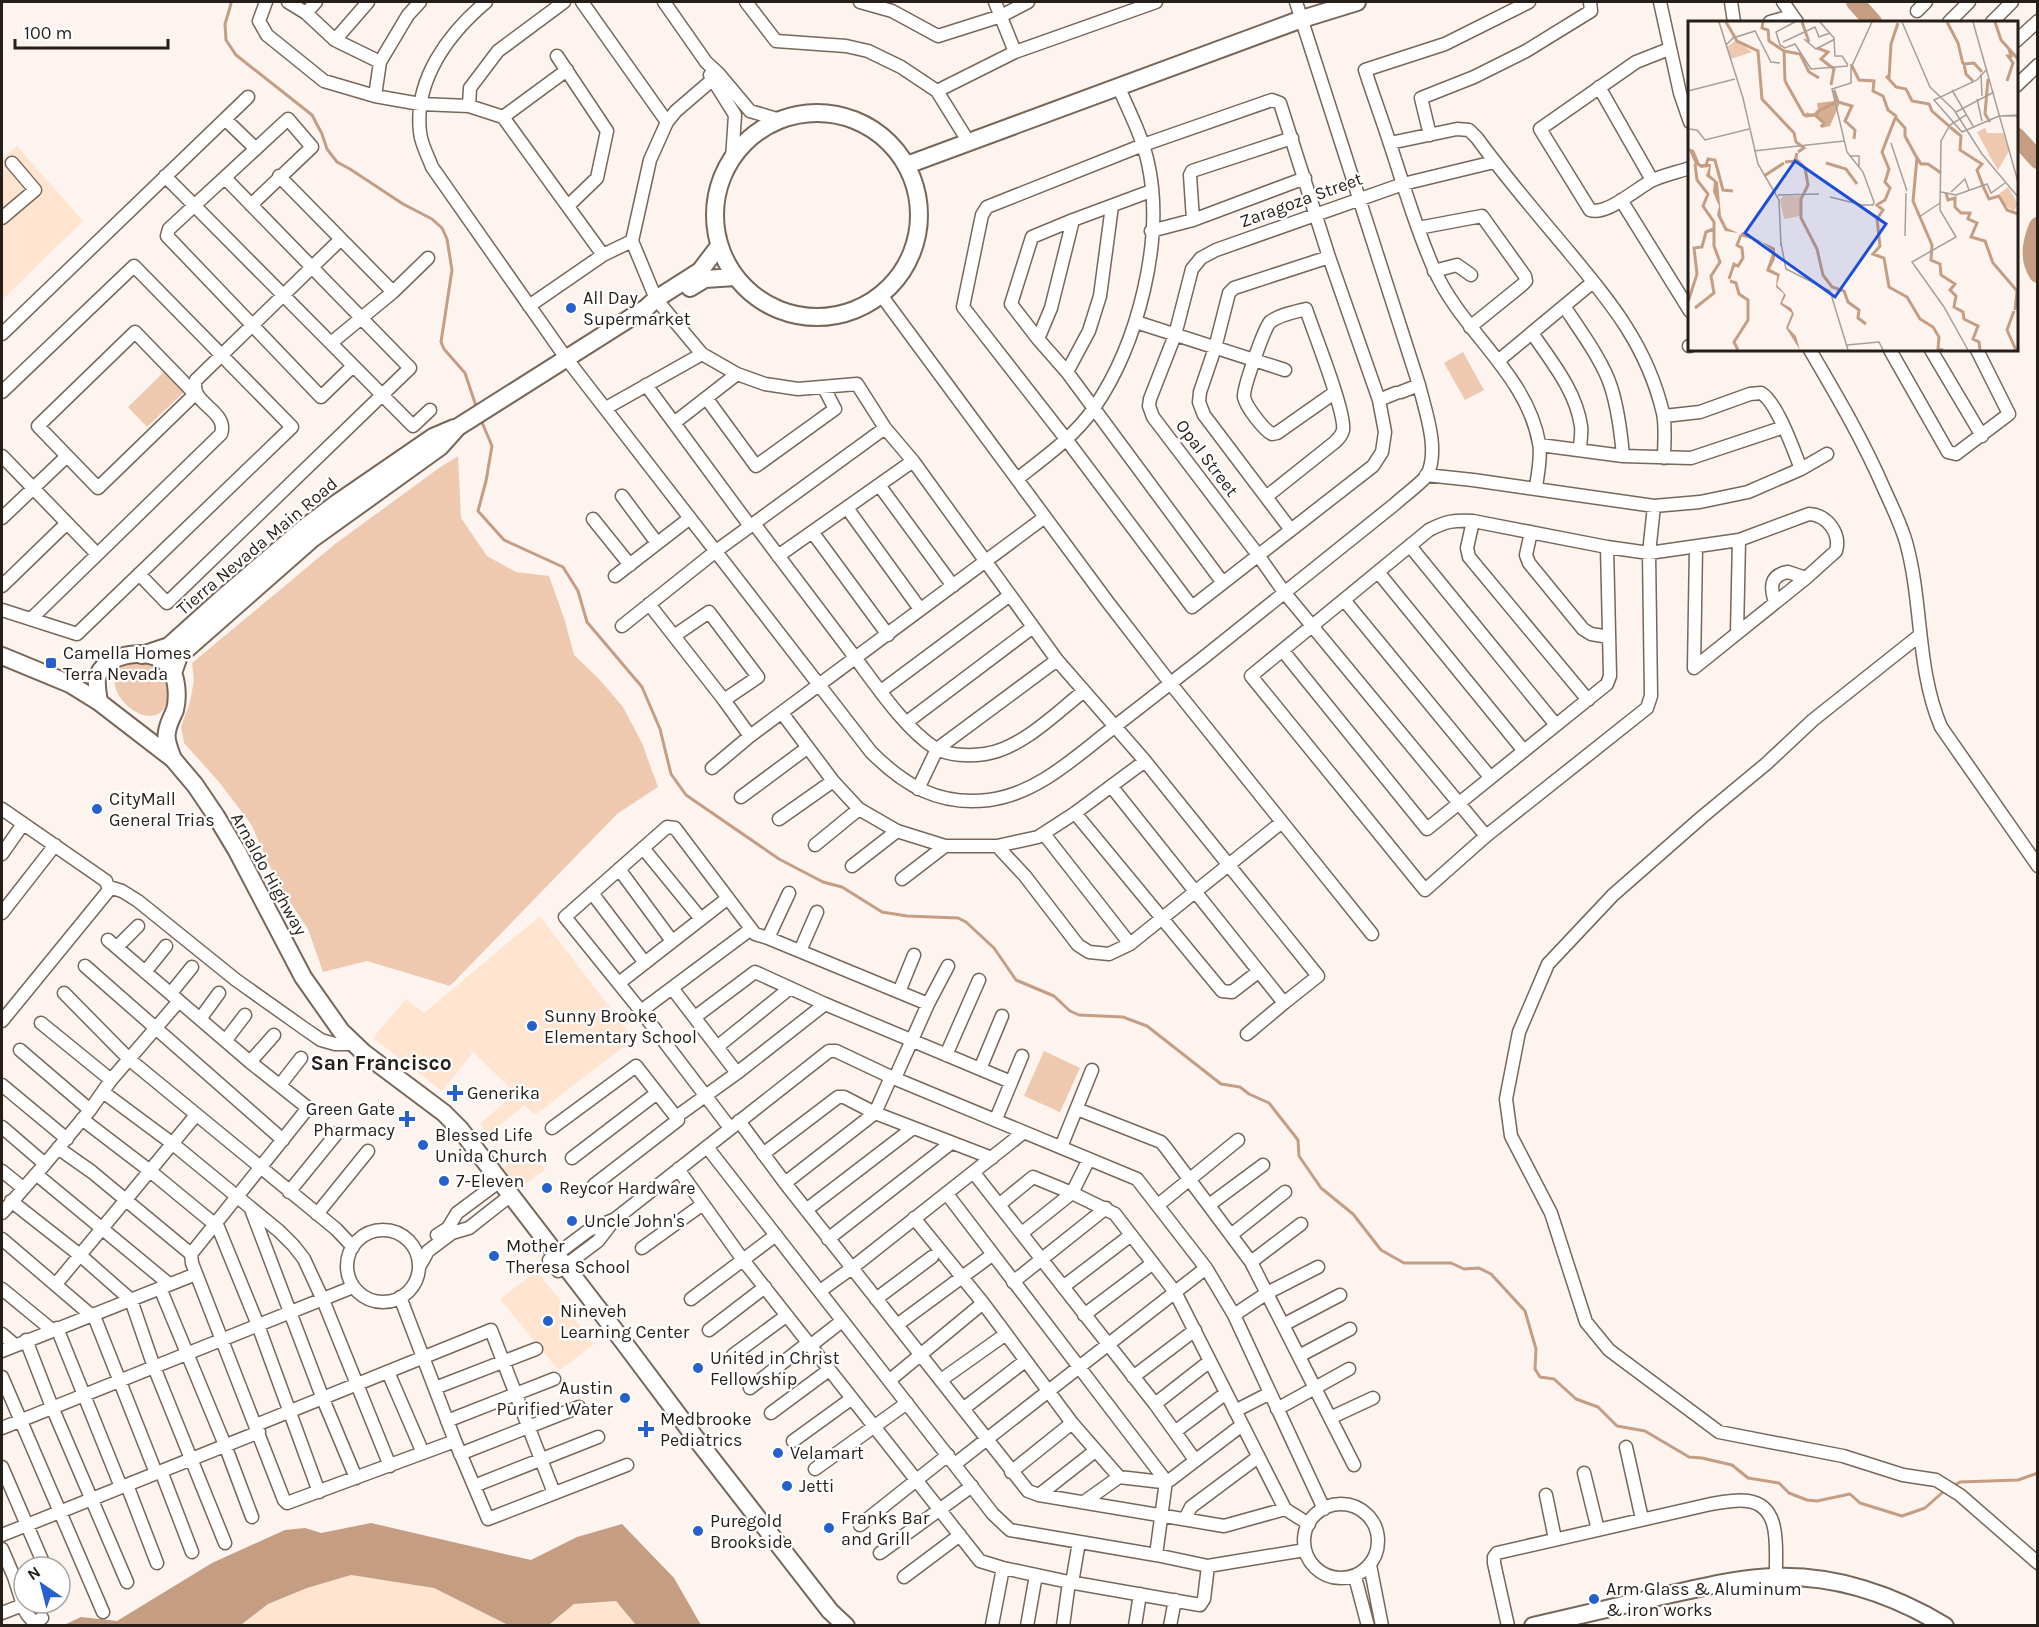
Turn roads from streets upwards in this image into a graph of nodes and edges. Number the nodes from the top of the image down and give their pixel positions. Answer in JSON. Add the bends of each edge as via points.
{"nodes":[{"id":1,"x":266,"y":2,"type":"edge"},
{"id":2,"x":288,"y":2,"type":"edge"},
{"id":3,"x":316,"y":2,"type":"edge"},
{"id":4,"x":368,"y":2,"type":"edge"},
{"id":5,"x":420,"y":2,"type":"edge"},
{"id":6,"x":486,"y":2,"type":"edge"},
{"id":7,"x":564,"y":2,"type":"edge"},
{"id":8,"x":582,"y":2,"type":"edge"},
{"id":9,"x":664,"y":2,"type":"edge"},
{"id":10,"x":746,"y":2,"type":"edge"},
{"id":11,"x":860,"y":2,"type":"edge"},
{"id":12,"x":995,"y":2,"type":"edge"},
{"id":13,"x":1029,"y":2,"type":"edge"},
{"id":14,"x":1156,"y":2,"type":"edge"},
{"id":15,"x":1296,"y":2,"type":"edge"},
{"id":16,"x":1357,"y":2,"type":"edge"},
{"id":17,"x":1529,"y":2,"type":"edge"},
{"id":18,"x":1590,"y":2,"type":"edge"},
{"id":19,"x":1660,"y":2,"type":"edge"},
{"id":20,"x":1731,"y":2,"type":"edge"},
{"id":21,"x":1783,"y":2,"type":"edge"},
{"id":22,"x":1926,"y":2,"type":"edge"},
{"id":23,"x":1969,"y":2,"type":"edge"},
{"id":24,"x":2012,"y":2,"type":"edge"},
{"id":25,"x":1917,"y":11,"type":"dead end"},
{"id":26,"x":306,"y":13,"type":"junction"},
{"id":27,"x":1001,"y":16,"type":"junction"},
{"id":28,"x":1302,"y":19,"type":"junction"},
{"id":29,"x":1794,"y":19,"type":"edge"},
{"id":30,"x":1734,"y":21,"type":"edge"},
{"id":31,"x":1778,"y":21,"type":"edge"},
{"id":32,"x":1950,"y":21,"type":"edge"},
{"id":33,"x":1993,"y":21,"type":"edge"},
{"id":34,"x":2037,"y":21,"type":"edge"},
{"id":35,"x":2018,"y":39,"type":"edge"},
{"id":36,"x":335,"y":40,"type":"junction"},
{"id":37,"x":1669,"y":48,"type":"junction"},
{"id":38,"x":1015,"y":52,"type":"junction"},
{"id":39,"x":556,"y":56,"type":"dead end"},
{"id":40,"x":380,"y":62,"type":"junction"},
{"id":41,"x":2037,"y":65,"type":"edge"},
{"id":42,"x":567,"y":70,"type":"junction"},
{"id":43,"x":716,"y":77,"type":"junction"},
{"id":44,"x":2018,"y":84,"type":"edge"},
{"id":45,"x":1118,"y":86,"type":"junction"},
{"id":46,"x":1599,"y":87,"type":"junction"},
{"id":47,"x":937,"y":91,"type":"junction"},
{"id":48,"x":1684,"y":91,"type":"edge"},
{"id":49,"x":375,"y":96,"type":"junction"},
{"id":50,"x":248,"y":97,"type":"dead end"},
{"id":51,"x":420,"y":104,"type":"junction"},
{"id":52,"x":469,"y":106,"type":"junction"},
{"id":53,"x":1688,"y":116,"type":"edge"},
{"id":54,"x":502,"y":117,"type":"junction"},
{"id":55,"x":225,"y":119,"type":"junction"},
{"id":56,"x":780,"y":120,"type":"junction"},
{"id":57,"x":667,"y":122,"type":"junction"},
{"id":58,"x":1430,"y":135,"type":"junction"},
{"id":59,"x":1292,"y":138,"type":"junction"},
{"id":60,"x":968,"y":141,"type":"junction"},
{"id":61,"x":1390,"y":143,"type":"junction"},
{"id":62,"x":1143,"y":145,"type":"junction"},
{"id":63,"x":256,"y":149,"type":"junction"},
{"id":64,"x":732,"y":159,"type":"junction"},
{"id":65,"x":1494,"y":162,"type":"junction"},
{"id":66,"x":12,"y":163,"type":"dead end"},
{"id":67,"x":907,"y":165,"type":"junction"},
{"id":68,"x":1688,"y":168,"type":"edge"},
{"id":69,"x":165,"y":176,"type":"junction"},
{"id":70,"x":279,"y":176,"type":"junction"},
{"id":71,"x":225,"y":178,"type":"junction"},
{"id":72,"x":1305,"y":178,"type":"junction"},
{"id":73,"x":1652,"y":180,"type":"junction"},
{"id":74,"x":1403,"y":184,"type":"junction"},
{"id":75,"x":1151,"y":191,"type":"junction"},
{"id":76,"x":1359,"y":198,"type":"junction"},
{"id":77,"x":1621,"y":200,"type":"junction"},
{"id":78,"x":251,"y":205,"type":"junction"},
{"id":79,"x":196,"y":206,"type":"junction"},
{"id":80,"x":568,"y":206,"type":"junction"},
{"id":81,"x":1112,"y":206,"type":"junction"},
{"id":82,"x":1315,"y":214,"type":"junction"},
{"id":83,"x":2,"y":218,"type":"edge"},
{"id":84,"x":1073,"y":220,"type":"junction"},
{"id":85,"x":1193,"y":220,"type":"junction"},
{"id":86,"x":1418,"y":228,"type":"junction"},
{"id":87,"x":1151,"y":231,"type":"junction"},
{"id":88,"x":341,"y":239,"type":"junction"},
{"id":89,"x":632,"y":241,"type":"junction"},
{"id":90,"x":719,"y":246,"type":"junction"},
{"id":91,"x":603,"y":255,"type":"junction"},
{"id":92,"x":1329,"y":256,"type":"junction"},
{"id":93,"x":428,"y":258,"type":"dead end"},
{"id":94,"x":312,"y":268,"type":"junction"},
{"id":95,"x":1434,"y":271,"type":"junction"},
{"id":96,"x":1471,"y":275,"type":"dead end"},
{"id":97,"x":735,"y":277,"type":"junction"},
{"id":98,"x":1593,"y":282,"type":"junction"},
{"id":99,"x":393,"y":292,"type":"junction"},
{"id":100,"x":283,"y":295,"type":"junction"},
{"id":101,"x":880,"y":295,"type":"junction"},
{"id":102,"x":654,"y":304,"type":"junction"},
{"id":103,"x":530,"y":306,"type":"junction"},
{"id":104,"x":1564,"y":306,"type":"junction"},
{"id":105,"x":1688,"y":309,"type":"edge"},
{"id":106,"x":362,"y":319,"type":"junction"},
{"id":107,"x":1136,"y":322,"type":"junction"},
{"id":108,"x":251,"y":326,"type":"junction"},
{"id":109,"x":1470,"y":327,"type":"junction"},
{"id":110,"x":2,"y":333,"type":"edge"},
{"id":111,"x":1532,"y":333,"type":"junction"},
{"id":112,"x":1175,"y":335,"type":"junction"},
{"id":113,"x":1038,"y":339,"type":"junction"},
{"id":114,"x":331,"y":343,"type":"junction"},
{"id":115,"x":1215,"y":348,"type":"junction"},
{"id":116,"x":1811,"y":351,"type":"edge"},
{"id":117,"x":1891,"y":351,"type":"edge"},
{"id":118,"x":1932,"y":351,"type":"edge"},
{"id":119,"x":1978,"y":351,"type":"edge"},
{"id":120,"x":702,"y":354,"type":"junction"},
{"id":121,"x":222,"y":355,"type":"junction"},
{"id":122,"x":566,"y":358,"type":"junction"},
{"id":123,"x":1254,"y":360,"type":"junction"},
{"id":124,"x":1498,"y":361,"type":"junction"},
{"id":125,"x":353,"y":366,"type":"junction"},
{"id":126,"x":1285,"y":370,"type":"dead end"},
{"id":127,"x":1067,"y":372,"type":"junction"},
{"id":128,"x":737,"y":374,"type":"junction"},
{"id":129,"x":646,"y":385,"type":"junction"},
{"id":130,"x":1419,"y":386,"type":"junction"},
{"id":131,"x":824,"y":388,"type":"junction"},
{"id":132,"x":2,"y":392,"type":"edge"},
{"id":133,"x":1335,"y":393,"type":"junction"},
{"id":134,"x":195,"y":394,"type":"junction"},
{"id":135,"x":383,"y":396,"type":"junction"},
{"id":136,"x":706,"y":399,"type":"junction"},
{"id":137,"x":1379,"y":400,"type":"junction"},
{"id":138,"x":606,"y":408,"type":"junction"},
{"id":139,"x":1094,"y":409,"type":"junction"},
{"id":140,"x":429,"y":410,"type":"dead end"},
{"id":141,"x":1664,"y":416,"type":"junction"},
{"id":142,"x":675,"y":423,"type":"junction"},
{"id":143,"x":462,"y":424,"type":"junction"},
{"id":144,"x":1784,"y":427,"type":"junction"},
{"id":145,"x":885,"y":428,"type":"junction"},
{"id":146,"x":1982,"y":436,"type":"junction"},
{"id":147,"x":1066,"y":439,"type":"junction"},
{"id":148,"x":1540,"y":445,"type":"junction"},
{"id":149,"x":1580,"y":450,"type":"junction"},
{"id":150,"x":1827,"y":454,"type":"dead end"},
{"id":151,"x":2,"y":456,"type":"edge"},
{"id":152,"x":67,"y":456,"type":"junction"},
{"id":153,"x":1623,"y":456,"type":"junction"},
{"id":154,"x":1664,"y":458,"type":"junction"},
{"id":155,"x":913,"y":461,"type":"junction"},
{"id":156,"x":1801,"y":469,"type":"junction"},
{"id":157,"x":1426,"y":475,"type":"junction"},
{"id":158,"x":1017,"y":478,"type":"junction"},
{"id":159,"x":879,"y":485,"type":"junction"},
{"id":160,"x":33,"y":488,"type":"junction"},
{"id":161,"x":1536,"y":489,"type":"junction"},
{"id":162,"x":622,"y":496,"type":"dead end"},
{"id":163,"x":1266,"y":497,"type":"junction"},
{"id":164,"x":1654,"y":506,"type":"junction"},
{"id":165,"x":848,"y":508,"type":"junction"},
{"id":166,"x":1045,"y":517,"type":"junction"},
{"id":167,"x":2,"y":518,"type":"edge"},
{"id":168,"x":690,"y":518,"type":"junction"},
{"id":169,"x":593,"y":519,"type":"dead end"},
{"id":170,"x":1473,"y":521,"type":"junction"},
{"id":171,"x":67,"y":523,"type":"junction"},
{"id":172,"x":753,"y":525,"type":"junction"},
{"id":173,"x":1291,"y":530,"type":"junction"},
{"id":174,"x":1531,"y":532,"type":"junction"},
{"id":175,"x":813,"y":533,"type":"junction"},
{"id":176,"x":1739,"y":540,"type":"junction"},
{"id":177,"x":657,"y":543,"type":"junction"},
{"id":178,"x":1410,"y":546,"type":"junction"},
{"id":179,"x":1607,"y":547,"type":"junction"},
{"id":180,"x":1696,"y":547,"type":"junction"},
{"id":181,"x":716,"y":551,"type":"junction"},
{"id":182,"x":1649,"y":553,"type":"junction"},
{"id":183,"x":97,"y":554,"type":"junction"},
{"id":184,"x":1258,"y":555,"type":"junction"},
{"id":185,"x":778,"y":556,"type":"junction"},
{"id":186,"x":985,"y":562,"type":"junction"},
{"id":187,"x":630,"y":565,"type":"junction"},
{"id":188,"x":1378,"y":572,"type":"junction"},
{"id":189,"x":139,"y":574,"type":"junction"},
{"id":190,"x":615,"y":576,"type":"dead end"},
{"id":191,"x":1806,"y":578,"type":"junction"},
{"id":192,"x":1223,"y":583,"type":"junction"},
{"id":193,"x":2,"y":586,"type":"edge"},
{"id":194,"x":953,"y":586,"type":"junction"},
{"id":195,"x":1284,"y":592,"type":"junction"},
{"id":196,"x":1010,"y":595,"type":"junction"},
{"id":197,"x":1344,"y":600,"type":"junction"},
{"id":198,"x":1775,"y":602,"type":"junction"},
{"id":199,"x":650,"y":604,"type":"junction"},
{"id":200,"x":2,"y":609,"type":"edge"},
{"id":201,"x":920,"y":609,"type":"junction"},
{"id":202,"x":32,"y":618,"type":"junction"},
{"id":203,"x":1313,"y":625,"type":"junction"},
{"id":204,"x":622,"y":627,"type":"dead end"},
{"id":205,"x":1033,"y":627,"type":"junction"},
{"id":206,"x":1737,"y":633,"type":"junction"},
{"id":207,"x":1920,"y":634,"type":"junction"},
{"id":208,"x":888,"y":635,"type":"junction"},
{"id":209,"x":674,"y":636,"type":"junction"},
{"id":210,"x":1609,"y":637,"type":"junction"},
{"id":211,"x":1283,"y":651,"type":"junction"},
{"id":212,"x":142,"y":655,"type":"junction"},
{"id":213,"x":2,"y":656,"type":"edge"},
{"id":214,"x":856,"y":658,"type":"junction"},
{"id":215,"x":1057,"y":660,"type":"junction"},
{"id":216,"x":173,"y":673,"type":"junction"},
{"id":217,"x":98,"y":674,"type":"junction"},
{"id":218,"x":70,"y":684,"type":"junction"},
{"id":219,"x":1171,"y":684,"type":"junction"},
{"id":220,"x":820,"y":686,"type":"junction"},
{"id":221,"x":881,"y":691,"type":"junction"},
{"id":222,"x":1084,"y":691,"type":"junction"},
{"id":223,"x":724,"y":700,"type":"junction"},
{"id":224,"x":1588,"y":700,"type":"junction"},
{"id":225,"x":99,"y":702,"type":"junction"},
{"id":226,"x":782,"y":713,"type":"junction"},
{"id":227,"x":170,"y":720,"type":"junction"},
{"id":228,"x":907,"y":722,"type":"junction"},
{"id":229,"x":1556,"y":725,"type":"junction"},
{"id":230,"x":1115,"y":726,"type":"junction"},
{"id":231,"x":133,"y":729,"type":"junction"},
{"id":232,"x":750,"y":736,"type":"junction"},
{"id":233,"x":807,"y":748,"type":"junction"},
{"id":234,"x":937,"y":749,"type":"junction"},
{"id":235,"x":1524,"y":751,"type":"junction"},
{"id":236,"x":173,"y":759,"type":"junction"},
{"id":237,"x":1146,"y":761,"type":"junction"},
{"id":238,"x":712,"y":768,"type":"dead end"},
{"id":239,"x":1490,"y":777,"type":"junction"},
{"id":240,"x":832,"y":781,"type":"junction"},
{"id":241,"x":1111,"y":786,"type":"junction"},
{"id":242,"x":918,"y":789,"type":"junction"},
{"id":243,"x":741,"y":797,"type":"dead end"},
{"id":244,"x":1460,"y":802,"type":"junction"},
{"id":245,"x":2,"y":809,"type":"edge"},
{"id":246,"x":859,"y":809,"type":"junction"},
{"id":247,"x":1075,"y":813,"type":"junction"},
{"id":248,"x":779,"y":819,"type":"dead end"},
{"id":249,"x":1282,"y":822,"type":"junction"},
{"id":250,"x":23,"y":824,"type":"junction"},
{"id":251,"x":897,"y":831,"type":"junction"},
{"id":252,"x":1044,"y":834,"type":"junction"},
{"id":253,"x":1486,"y":836,"type":"junction"},
{"id":254,"x":55,"y":845,"type":"junction"},
{"id":255,"x":815,"y":845,"type":"dead end"},
{"id":256,"x":945,"y":846,"type":"junction"},
{"id":257,"x":998,"y":846,"type":"junction"},
{"id":258,"x":643,"y":848,"type":"junction"},
{"id":259,"x":2,"y":854,"type":"edge"},
{"id":260,"x":852,"y":866,"type":"dead end"},
{"id":261,"x":1228,"y":866,"type":"junction"},
{"id":262,"x":2037,"y":866,"type":"edge"},
{"id":263,"x":619,"y":869,"type":"junction"},
{"id":264,"x":902,"y":879,"type":"dead end"},
{"id":265,"x":109,"y":887,"type":"junction"},
{"id":266,"x":1194,"y":892,"type":"junction"},
{"id":267,"x":592,"y":893,"type":"junction"},
{"id":268,"x":789,"y":893,"type":"dead end"},
{"id":269,"x":728,"y":898,"type":"junction"},
{"id":270,"x":817,"y":912,"type":"dead end"},
{"id":271,"x":2,"y":913,"type":"edge"},
{"id":272,"x":1162,"y":918,"type":"junction"},
{"id":273,"x":701,"y":919,"type":"junction"},
{"id":274,"x":138,"y":926,"type":"dead end"},
{"id":275,"x":751,"y":929,"type":"junction"},
{"id":276,"x":1372,"y":934,"type":"dead end"},
{"id":277,"x":768,"y":939,"type":"junction"},
{"id":278,"x":672,"y":941,"type":"junction"},
{"id":279,"x":1130,"y":944,"type":"junction"},
{"id":280,"x":166,"y":946,"type":"dead end"},
{"id":281,"x":800,"y":951,"type":"junction"},
{"id":282,"x":914,"y":955,"type":"dead end"},
{"id":283,"x":645,"y":963,"type":"junction"},
{"id":284,"x":85,"y":966,"type":"dead end"},
{"id":285,"x":948,"y":966,"type":"dead end"},
{"id":286,"x":192,"y":967,"type":"dead end"},
{"id":287,"x":145,"y":972,"type":"junction"},
{"id":288,"x":1258,"y":972,"type":"junction"},
{"id":289,"x":979,"y":980,"type":"dead end"},
{"id":290,"x":618,"y":983,"type":"junction"},
{"id":291,"x":672,"y":988,"type":"junction"},
{"id":292,"x":790,"y":988,"type":"junction"},
{"id":293,"x":899,"y":992,"type":"junction"},
{"id":294,"x":64,"y":993,"type":"dead end"},
{"id":295,"x":219,"y":993,"type":"dead end"},
{"id":296,"x":175,"y":997,"type":"junction"},
{"id":297,"x":1284,"y":1003,"type":"junction"},
{"id":298,"x":825,"y":1004,"type":"junction"},
{"id":299,"x":928,"y":1004,"type":"junction"},
{"id":300,"x":641,"y":1011,"type":"junction"},
{"id":301,"x":245,"y":1015,"type":"dead end"},
{"id":302,"x":1002,"y":1016,"type":"dead end"},
{"id":303,"x":695,"y":1017,"type":"junction"},
{"id":304,"x":200,"y":1019,"type":"junction"},
{"id":305,"x":2,"y":1021,"type":"edge"},
{"id":306,"x":41,"y":1023,"type":"dead end"},
{"id":307,"x":156,"y":1028,"type":"junction"},
{"id":308,"x":1247,"y":1034,"type":"dead end"},
{"id":309,"x":274,"y":1035,"type":"dead end"},
{"id":310,"x":226,"y":1040,"type":"junction"},
{"id":311,"x":912,"y":1040,"type":"junction"},
{"id":312,"x":717,"y":1047,"type":"junction"},
{"id":313,"x":359,"y":1049,"type":"junction"},
{"id":314,"x":20,"y":1050,"type":"dead end"},
{"id":315,"x":946,"y":1054,"type":"junction"},
{"id":316,"x":1022,"y":1056,"type":"dead end"},
{"id":317,"x":301,"y":1058,"type":"dead end"},
{"id":318,"x":130,"y":1060,"type":"junction"},
{"id":319,"x":250,"y":1062,"type":"junction"},
{"id":320,"x":980,"y":1069,"type":"junction"},
{"id":321,"x":1092,"y":1070,"type":"dead end"},
{"id":322,"x":737,"y":1073,"type":"junction"},
{"id":323,"x":893,"y":1078,"type":"junction"},
{"id":324,"x":111,"y":1080,"type":"junction"},
{"id":325,"x":1011,"y":1082,"type":"junction"},
{"id":326,"x":2,"y":1085,"type":"edge"},
{"id":327,"x":280,"y":1085,"type":"junction"},
{"id":328,"x":103,"y":1092,"type":"junction"},
{"id":329,"x":657,"y":1093,"type":"junction"},
{"id":330,"x":706,"y":1096,"type":"junction"},
{"id":331,"x":1077,"y":1109,"type":"junction"},
{"id":332,"x":875,"y":1113,"type":"junction"},
{"id":333,"x":86,"y":1114,"type":"junction"},
{"id":334,"x":196,"y":1115,"type":"junction"},
{"id":335,"x":676,"y":1117,"type":"junction"},
{"id":336,"x":996,"y":1119,"type":"junction"},
{"id":337,"x":735,"y":1125,"type":"junction"},
{"id":338,"x":2,"y":1127,"type":"edge"},
{"id":339,"x":552,"y":1128,"type":"dead end"},
{"id":340,"x":913,"y":1128,"type":"junction"},
{"id":341,"x":1024,"y":1132,"type":"junction"},
{"id":342,"x":337,"y":1133,"type":"dead end"},
{"id":343,"x":67,"y":1138,"type":"junction"},
{"id":344,"x":283,"y":1140,"type":"junction"},
{"id":345,"x":1238,"y":1140,"type":"dead end"},
{"id":346,"x":951,"y":1143,"type":"junction"},
{"id":347,"x":173,"y":1144,"type":"junction"},
{"id":348,"x":707,"y":1147,"type":"junction"},
{"id":349,"x":1061,"y":1147,"type":"junction"},
{"id":350,"x":58,"y":1148,"type":"junction"},
{"id":351,"x":368,"y":1151,"type":"dead end"},
{"id":352,"x":763,"y":1154,"type":"junction"},
{"id":353,"x":572,"y":1158,"type":"dead end"},
{"id":354,"x":992,"y":1158,"type":"junction"},
{"id":355,"x":1089,"y":1159,"type":"junction"},
{"id":356,"x":45,"y":1164,"type":"junction"},
{"id":357,"x":1263,"y":1165,"type":"dead end"},
{"id":358,"x":260,"y":1168,"type":"junction"},
{"id":359,"x":678,"y":1169,"type":"junction"},
{"id":360,"x":2,"y":1171,"type":"edge"},
{"id":361,"x":150,"y":1171,"type":"junction"},
{"id":362,"x":974,"y":1173,"type":"junction"},
{"id":363,"x":36,"y":1174,"type":"junction"},
{"id":364,"x":1189,"y":1180,"type":"junction"},
{"id":365,"x":497,"y":1183,"type":"junction"},
{"id":366,"x":784,"y":1183,"type":"junction"},
{"id":367,"x":594,"y":1185,"type":"dead end"},
{"id":368,"x":23,"y":1188,"type":"junction"},
{"id":369,"x":289,"y":1192,"type":"junction"},
{"id":370,"x":1285,"y":1192,"type":"dead end"},
{"id":371,"x":1072,"y":1193,"type":"junction"},
{"id":372,"x":947,"y":1194,"type":"junction"},
{"id":373,"x":236,"y":1197,"type":"junction"},
{"id":374,"x":508,"y":1198,"type":"junction"},
{"id":375,"x":126,"y":1200,"type":"junction"},
{"id":376,"x":11,"y":1201,"type":"junction"},
{"id":377,"x":703,"y":1204,"type":"junction"},
{"id":378,"x":1000,"y":1204,"type":"junction"},
{"id":379,"x":1158,"y":1205,"type":"junction"},
{"id":380,"x":1209,"y":1205,"type":"junction"},
{"id":381,"x":1106,"y":1208,"type":"junction"},
{"id":382,"x":251,"y":1209,"type":"junction"},
{"id":383,"x":806,"y":1210,"type":"junction"},
{"id":384,"x":2,"y":1212,"type":"edge"},
{"id":385,"x":317,"y":1214,"type":"junction"},
{"id":386,"x":914,"y":1218,"type":"junction"},
{"id":387,"x":216,"y":1224,"type":"junction"},
{"id":388,"x":1301,"y":1224,"type":"dead end"},
{"id":389,"x":102,"y":1229,"type":"junction"},
{"id":390,"x":1022,"y":1233,"type":"junction"},
{"id":391,"x":1131,"y":1234,"type":"junction"},
{"id":392,"x":776,"y":1235,"type":"junction"},
{"id":393,"x":1231,"y":1235,"type":"junction"},
{"id":394,"x":2,"y":1239,"type":"edge"},
{"id":395,"x":828,"y":1239,"type":"junction"},
{"id":396,"x":412,"y":1244,"type":"junction"},
{"id":397,"x":352,"y":1247,"type":"junction"},
{"id":398,"x":642,"y":1248,"type":"dead end"},
{"id":399,"x":191,"y":1254,"type":"junction"},
{"id":400,"x":992,"y":1255,"type":"junction"},
{"id":401,"x":81,"y":1256,"type":"junction"},
{"id":402,"x":932,"y":1257,"type":"dead end"},
{"id":403,"x":743,"y":1260,"type":"junction"},
{"id":404,"x":1041,"y":1260,"type":"junction"},
{"id":405,"x":1251,"y":1262,"type":"junction"},
{"id":406,"x":558,"y":1263,"type":"junction"},
{"id":407,"x":1153,"y":1263,"type":"junction"},
{"id":408,"x":419,"y":1267,"type":"junction"},
{"id":409,"x":1318,"y":1267,"type":"dead end"},
{"id":410,"x":852,"y":1268,"type":"junction"},
{"id":411,"x":1206,"y":1268,"type":"junction"},
{"id":412,"x":196,"y":1274,"type":"junction"},
{"id":413,"x":962,"y":1276,"type":"junction"},
{"id":414,"x":1013,"y":1282,"type":"junction"},
{"id":415,"x":56,"y":1284,"type":"junction"},
{"id":416,"x":165,"y":1286,"type":"junction"},
{"id":417,"x":354,"y":1287,"type":"junction"},
{"id":418,"x":765,"y":1287,"type":"junction"},
{"id":419,"x":1063,"y":1287,"type":"junction"},
{"id":420,"x":2,"y":1289,"type":"edge"},
{"id":421,"x":820,"y":1291,"type":"junction"},
{"id":422,"x":1175,"y":1292,"type":"junction"},
{"id":423,"x":1267,"y":1293,"type":"junction"},
{"id":424,"x":1340,"y":1295,"type":"dead end"},
{"id":425,"x":400,"y":1297,"type":"junction"},
{"id":426,"x":691,"y":1299,"type":"dead end"},
{"id":427,"x":876,"y":1299,"type":"junction"},
{"id":428,"x":131,"y":1300,"type":"junction"},
{"id":429,"x":323,"y":1300,"type":"junction"},
{"id":430,"x":983,"y":1303,"type":"junction"},
{"id":431,"x":289,"y":1313,"type":"junction"},
{"id":432,"x":1084,"y":1315,"type":"junction"},
{"id":433,"x":1234,"y":1315,"type":"junction"},
{"id":434,"x":92,"y":1316,"type":"junction"},
{"id":435,"x":786,"y":1316,"type":"junction"},
{"id":436,"x":842,"y":1321,"type":"junction"},
{"id":437,"x":258,"y":1325,"type":"junction"},
{"id":438,"x":897,"y":1325,"type":"junction"},
{"id":439,"x":1283,"y":1325,"type":"junction"},
{"id":440,"x":54,"y":1329,"type":"junction"},
{"id":441,"x":1350,"y":1329,"type":"dead end"},
{"id":442,"x":709,"y":1330,"type":"dead end"},
{"id":443,"x":1195,"y":1330,"type":"junction"},
{"id":444,"x":2,"y":1334,"type":"edge"},
{"id":445,"x":1006,"y":1334,"type":"junction"},
{"id":446,"x":223,"y":1340,"type":"junction"},
{"id":447,"x":20,"y":1343,"type":"junction"},
{"id":448,"x":809,"y":1345,"type":"junction"},
{"id":449,"x":1108,"y":1345,"type":"junction"},
{"id":450,"x":536,"y":1349,"type":"dead end"},
{"id":451,"x":2,"y":1351,"type":"edge"},
{"id":452,"x":187,"y":1354,"type":"junction"},
{"id":453,"x":733,"y":1355,"type":"dead end"},
{"id":454,"x":921,"y":1355,"type":"junction"},
{"id":455,"x":1299,"y":1356,"type":"junction"},
{"id":456,"x":423,"y":1358,"type":"junction"},
{"id":457,"x":1025,"y":1361,"type":"junction"},
{"id":458,"x":1210,"y":1361,"type":"junction"},
{"id":459,"x":503,"y":1362,"type":"junction"},
{"id":460,"x":154,"y":1367,"type":"junction"},
{"id":461,"x":1079,"y":1368,"type":"junction"},
{"id":462,"x":1349,"y":1369,"type":"dead end"},
{"id":463,"x":829,"y":1370,"type":"junction"},
{"id":464,"x":388,"y":1372,"type":"junction"},
{"id":465,"x":2,"y":1377,"type":"edge"},
{"id":466,"x":1133,"y":1377,"type":"junction"},
{"id":467,"x":554,"y":1379,"type":"dead end"},
{"id":468,"x":890,"y":1380,"type":"junction"},
{"id":469,"x":941,"y":1380,"type":"junction"},
{"id":470,"x":121,"y":1381,"type":"junction"},
{"id":471,"x":357,"y":1385,"type":"junction"},
{"id":472,"x":435,"y":1388,"type":"junction"},
{"id":473,"x":750,"y":1388,"type":"dead end"},
{"id":474,"x":1315,"y":1388,"type":"junction"},
{"id":475,"x":1048,"y":1391,"type":"junction"},
{"id":476,"x":1226,"y":1393,"type":"junction"},
{"id":477,"x":1270,"y":1393,"type":"junction"},
{"id":478,"x":515,"y":1395,"type":"junction"},
{"id":479,"x":84,"y":1396,"type":"junction"},
{"id":480,"x":1373,"y":1398,"type":"dead end"},
{"id":481,"x":323,"y":1399,"type":"junction"},
{"id":482,"x":851,"y":1399,"type":"junction"},
{"id":483,"x":907,"y":1403,"type":"junction"},
{"id":484,"x":1155,"y":1404,"type":"junction"},
{"id":485,"x":52,"y":1407,"type":"junction"},
{"id":486,"x":579,"y":1407,"type":"dead end"},
{"id":487,"x":963,"y":1409,"type":"junction"},
{"id":488,"x":1278,"y":1409,"type":"junction"},
{"id":489,"x":1235,"y":1411,"type":"junction"},
{"id":490,"x":290,"y":1413,"type":"junction"},
{"id":491,"x":771,"y":1413,"type":"dead end"},
{"id":492,"x":1330,"y":1418,"type":"junction"},
{"id":493,"x":20,"y":1420,"type":"junction"},
{"id":494,"x":447,"y":1421,"type":"junction"},
{"id":495,"x":1072,"y":1423,"type":"junction"},
{"id":496,"x":1242,"y":1425,"type":"junction"},
{"id":497,"x":873,"y":1427,"type":"junction"},
{"id":498,"x":2,"y":1428,"type":"edge"},
{"id":499,"x":529,"y":1428,"type":"junction"},
{"id":500,"x":257,"y":1429,"type":"junction"},
{"id":501,"x":1176,"y":1431,"type":"junction"},
{"id":502,"x":598,"y":1437,"type":"dead end"},
{"id":503,"x":986,"y":1440,"type":"junction"},
{"id":504,"x":455,"y":1441,"type":"junction"},
{"id":505,"x":793,"y":1441,"type":"dead end"},
{"id":506,"x":225,"y":1445,"type":"junction"},
{"id":507,"x":1626,"y":1447,"type":"dead end"},
{"id":508,"x":1095,"y":1451,"type":"junction"},
{"id":509,"x":423,"y":1453,"type":"junction"},
{"id":510,"x":460,"y":1454,"type":"junction"},
{"id":511,"x":1258,"y":1457,"type":"junction"},
{"id":512,"x":191,"y":1459,"type":"junction"},
{"id":513,"x":542,"y":1460,"type":"junction"},
{"id":514,"x":952,"y":1460,"type":"junction"},
{"id":515,"x":1195,"y":1460,"type":"junction"},
{"id":516,"x":627,"y":1465,"type":"dead end"},
{"id":517,"x":390,"y":1466,"type":"junction"},
{"id":518,"x":1354,"y":1466,"type":"dead end"},
{"id":519,"x":2,"y":1467,"type":"edge"},
{"id":520,"x":815,"y":1469,"type":"dead end"},
{"id":521,"x":159,"y":1472,"type":"junction"},
{"id":522,"x":1011,"y":1472,"type":"junction"},
{"id":523,"x":1584,"y":1473,"type":"dead end"},
{"id":524,"x":1119,"y":1476,"type":"junction"},
{"id":525,"x":356,"y":1478,"type":"junction"},
{"id":526,"x":916,"y":1480,"type":"junction"},
{"id":527,"x":1166,"y":1481,"type":"junction"},
{"id":528,"x":124,"y":1486,"type":"junction"},
{"id":529,"x":474,"y":1486,"type":"junction"},
{"id":530,"x":972,"y":1486,"type":"junction"},
{"id":531,"x":319,"y":1492,"type":"junction"},
{"id":532,"x":554,"y":1493,"type":"junction"},
{"id":533,"x":1039,"y":1495,"type":"junction"},
{"id":534,"x":1546,"y":1495,"type":"dead end"},
{"id":535,"x":92,"y":1498,"type":"junction"},
{"id":536,"x":1084,"y":1502,"type":"junction"},
{"id":537,"x":939,"y":1509,"type":"junction"},
{"id":538,"x":1285,"y":1509,"type":"junction"},
{"id":539,"x":1324,"y":1509,"type":"junction"},
{"id":540,"x":59,"y":1512,"type":"junction"},
{"id":541,"x":1162,"y":1515,"type":"junction"},
{"id":542,"x":252,"y":1516,"type":"dead end"},
{"id":543,"x":1185,"y":1519,"type":"junction"},
{"id":544,"x":1642,"y":1519,"type":"junction"},
{"id":545,"x":1309,"y":1524,"type":"junction"},
{"id":546,"x":26,"y":1525,"type":"junction"},
{"id":547,"x":860,"y":1525,"type":"dead end"},
{"id":548,"x":1598,"y":1530,"type":"junction"},
{"id":549,"x":960,"y":1535,"type":"junction"},
{"id":550,"x":2,"y":1536,"type":"edge"},
{"id":551,"x":1555,"y":1539,"type":"junction"},
{"id":552,"x":1079,"y":1542,"type":"junction"},
{"id":553,"x":225,"y":1543,"type":"dead end"},
{"id":554,"x":2,"y":1550,"type":"edge"},
{"id":555,"x":1305,"y":1550,"type":"junction"},
{"id":556,"x":192,"y":1552,"type":"dead end"},
{"id":557,"x":880,"y":1553,"type":"dead end"},
{"id":558,"x":40,"y":1555,"type":"edge"},
{"id":559,"x":1156,"y":1555,"type":"junction"},
{"id":560,"x":157,"y":1563,"type":"dead end"},
{"id":561,"x":2037,"y":1563,"type":"edge"},
{"id":562,"x":1370,"y":1565,"type":"junction"},
{"id":563,"x":1208,"y":1566,"type":"junction"},
{"id":564,"x":1003,"y":1568,"type":"junction"},
{"id":565,"x":12,"y":1572,"type":"edge"},
{"id":566,"x":1036,"y":1575,"type":"junction"},
{"id":567,"x":904,"y":1577,"type":"dead end"},
{"id":568,"x":1354,"y":1577,"type":"junction"},
{"id":569,"x":1776,"y":1577,"type":"junction"},
{"id":570,"x":127,"y":1582,"type":"dead end"},
{"id":571,"x":1071,"y":1582,"type":"junction"},
{"id":572,"x":1140,"y":1594,"type":"junction"},
{"id":573,"x":1175,"y":1600,"type":"junction"},
{"id":574,"x":103,"y":1612,"type":"dead end"},
{"id":575,"x":28,"y":1615,"type":"edge"},
{"id":576,"x":42,"y":1618,"type":"dead end"},
{"id":577,"x":992,"y":1625,"type":"edge"},
{"id":578,"x":846,"y":1626,"type":"edge"},
{"id":579,"x":1027,"y":1626,"type":"edge"},
{"id":580,"x":1062,"y":1626,"type":"edge"},
{"id":581,"x":1135,"y":1626,"type":"edge"},
{"id":582,"x":1170,"y":1626,"type":"edge"},
{"id":583,"x":1368,"y":1626,"type":"edge"},
{"id":584,"x":1382,"y":1626,"type":"edge"},
{"id":585,"x":1508,"y":1626,"type":"edge"},
{"id":586,"x":1533,"y":1626,"type":"edge"},
{"id":587,"x":1945,"y":1626,"type":"edge"}],
"edges":[{"from":1,"to":49,"type":"street","via":[[258,21],[283,49],[324,81]]},
{"from":2,"to":26,"type":"street"},
{"from":3,"to":26,"type":"street"},
{"from":4,"to":36,"type":"street"},
{"from":5,"to":40,"type":"street"},
{"from":6,"to":51,"type":"street","via":[[463,21],[438,54]]},
{"from":7,"to":52,"type":"street","via":[[498,51],[470,88]]},
{"from":8,"to":57,"type":"street"},
{"from":9,"to":43,"type":"street"},
{"from":10,"to":47,"type":"street","via":[[776,41],[868,51]]},
{"from":11,"to":27,"type":"street","via":[[892,11],[939,36]]},
{"from":12,"to":27,"type":"street"},
{"from":13,"to":27,"type":"street"},
{"from":14,"to":38,"type":"street"},
{"from":15,"to":28,"type":"street"},
{"from":16,"to":28,"type":"street"},
{"from":17,"to":61,"type":"street","via":[[1445,44],[1365,70]]},
{"from":18,"to":58,"type":"street","via":[[1591,10],[1526,51],[1421,98]]},
{"from":19,"to":37,"type":"street"},
{"from":20,"to":30,"type":"street"},
{"from":21,"to":29,"type":"street"},
{"from":22,"to":25,"type":"street"},
{"from":23,"to":32,"type":"street"},
{"from":24,"to":33,"type":"street"},
{"from":26,"to":36,"type":"street"},
{"from":27,"to":38,"type":"street"},
{"from":28,"to":45,"type":"street"},
{"from":28,"to":76,"type":"street"},
{"from":29,"to":31,"type":"street"},
{"from":34,"to":35,"type":"street"},
{"from":36,"to":40,"type":"street"},
{"from":37,"to":46,"type":"street","via":[[1636,62]]},
{"from":37,"to":48,"type":"street"},
{"from":38,"to":47,"type":"street"},
{"from":39,"to":42,"type":"street"},
{"from":40,"to":49,"type":"street"},
{"from":41,"to":44,"type":"street"},
{"from":42,"to":54,"type":"street"},
{"from":42,"to":80,"type":"street","via":[[607,131],[597,178]]},
{"from":43,"to":56,"type":"street","via":[[750,111]]},
{"from":43,"to":57,"type":"street"},
{"from":43,"to":64,"type":"street","via":[[735,115]]},
{"from":45,"to":60,"type":"street"},
{"from":45,"to":62,"type":"street"},
{"from":46,"to":73,"type":"street"},
{"from":46,"to":77,"type":"street","via":[[1540,129],[1590,210],[1598,212]]},
{"from":47,"to":60,"type":"street"},
{"from":48,"to":53,"type":"street"},
{"from":49,"to":51,"type":"street"},
{"from":50,"to":55,"type":"street"},
{"from":51,"to":52,"type":"street"},
{"from":51,"to":103,"type":"street","via":[[420,134],[432,167]]},
{"from":52,"to":54,"type":"street"},
{"from":54,"to":80,"type":"street"},
{"from":55,"to":63,"type":"street"},
{"from":55,"to":69,"type":"street"},
{"from":56,"to":64,"type":"street","via":[[761,129]]},
{"from":56,"to":67,"type":"street","via":[[821,113],[862,123],[887,141]]},
{"from":57,"to":89,"type":"street","via":[[650,160]]},
{"from":58,"to":61,"type":"street"},
{"from":58,"to":65,"type":"street","via":[[1469,130]]},
{"from":59,"to":62,"type":"street","via":[[1280,103],[1272,100]]},
{"from":59,"to":72,"type":"street"},
{"from":59,"to":85,"type":"street","via":[[1192,171]]},
{"from":60,"to":67,"type":"street"},
{"from":61,"to":74,"type":"street"},
{"from":62,"to":75,"type":"street"},
{"from":62,"to":147,"type":"street","via":[[987,207],[982,215],[963,307]]},
{"from":63,"to":70,"type":"street","via":[[288,120],[312,147]]},
{"from":63,"to":71,"type":"street"},
{"from":64,"to":90,"type":"street","via":[[715,201]]},
{"from":65,"to":74,"type":"street","name":"Zaragoza Street"},
{"from":65,"to":98,"type":"street"},
{"from":66,"to":83,"type":"street","via":[[35,190]]},
{"from":67,"to":101,"type":"street","via":[[920,210],[916,241],[905,267]]},
{"from":68,"to":73,"type":"street"},
{"from":69,"to":79,"type":"street"},
{"from":69,"to":110,"type":"street"},
{"from":70,"to":78,"type":"street"},
{"from":70,"to":88,"type":"street"},
{"from":71,"to":78,"type":"street"},
{"from":71,"to":79,"type":"street"},
{"from":72,"to":82,"type":"street"},
{"from":72,"to":85,"type":"street"},
{"from":73,"to":77,"type":"street"},
{"from":74,"to":76,"type":"street","name":"Zaragoza Street"},
{"from":74,"to":86,"type":"street"},
{"from":75,"to":81,"type":"street"},
{"from":75,"to":87,"type":"street"},
{"from":76,"to":82,"type":"street","name":"Zaragoza Street"},
{"from":76,"to":130,"type":"street"},
{"from":77,"to":105,"type":"street"},
{"from":78,"to":94,"type":"street"},
{"from":79,"to":100,"type":"street"},
{"from":79,"to":108,"type":"street","via":[[169,229],[167,236]]},
{"from":80,"to":91,"type":"street"},
{"from":81,"to":84,"type":"street"},
{"from":81,"to":127,"type":"street","via":[[1100,296],[1089,332]]},
{"from":82,"to":92,"type":"street"},
{"from":82,"to":112,"type":"street","name":"Zaragoza Street","via":[[1201,258],[1192,269]]},
{"from":84,"to":113,"type":"street","via":[[1051,308]]},
{"from":84,"to":113,"type":"street","via":[[1032,237],[1011,304]]},
{"from":85,"to":87,"type":"street"},
{"from":86,"to":95,"type":"street"},
{"from":86,"to":109,"type":"street","via":[[1482,216],[1525,276],[1522,285]]},
{"from":87,"to":107,"type":"street","via":[[1148,268]]},
{"from":88,"to":94,"type":"street"},
{"from":88,"to":99,"type":"street"},
{"from":89,"to":91,"type":"street"},
{"from":89,"to":102,"type":"street"},
{"from":90,"to":97,"type":"street"},
{"from":90,"to":102,"type":"street","name":"Tierra Nevada Main Road","via":[[700,271]]},
{"from":91,"to":103,"type":"street"},
{"from":92,"to":115,"type":"street","via":[[1234,288],[1229,293]]},
{"from":92,"to":137,"type":"street"},
{"from":93,"to":99,"type":"street"},
{"from":94,"to":100,"type":"street"},
{"from":94,"to":106,"type":"street"},
{"from":95,"to":96,"type":"street","via":[[1457,265]]},
{"from":95,"to":109,"type":"street"},
{"from":97,"to":101,"type":"street","via":[[757,299],[778,310],[816,318],[847,313]]},
{"from":97,"to":102,"type":"street","name":"Tierra Nevada Main Road","via":[[705,279]]},
{"from":98,"to":104,"type":"street"},
{"from":98,"to":141,"type":"street","via":[[1641,350]]},
{"from":99,"to":106,"type":"street"},
{"from":100,"to":108,"type":"street"},
{"from":100,"to":114,"type":"street"},
{"from":101,"to":158,"type":"street"},
{"from":102,"to":120,"type":"street"},
{"from":102,"to":122,"type":"street","name":"Tierra Nevada Main Road"},
{"from":103,"to":122,"type":"street"},
{"from":104,"to":111,"type":"street"},
{"from":104,"to":153,"type":"street","via":[[1611,385]]},
{"from":106,"to":114,"type":"street"},
{"from":106,"to":135,"type":"street","via":[[410,368]]},
{"from":107,"to":112,"type":"street"},
{"from":107,"to":139,"type":"street"},
{"from":108,"to":121,"type":"street"},
{"from":108,"to":125,"type":"street","via":[[321,397]]},
{"from":109,"to":124,"type":"street"},
{"from":111,"to":124,"type":"street"},
{"from":111,"to":149,"type":"street","via":[[1575,404],[1581,426]]},
{"from":112,"to":115,"type":"street"},
{"from":112,"to":184,"type":"street","name":"Opal Street","via":[[1153,390],[1150,412]]},
{"from":113,"to":127,"type":"street"},
{"from":114,"to":125,"type":"street"},
{"from":115,"to":123,"type":"street"},
{"from":115,"to":163,"type":"street","via":[[1200,392],[1201,409]]},
{"from":116,"to":207,"type":"street","via":[[1859,434],[1899,523],[1910,565]]},
{"from":117,"to":146,"type":"street","via":[[1948,452],[1956,454]]},
{"from":118,"to":146,"type":"street"},
{"from":119,"to":146,"type":"street","via":[[2010,414]]},
{"from":120,"to":128,"type":"street"},
{"from":120,"to":129,"type":"street"},
{"from":121,"to":132,"type":"street","via":[[134,266]]},
{"from":121,"to":134,"type":"street","via":[[196,380]]},
{"from":121,"to":189,"type":"street","via":[[292,427]]},
{"from":122,"to":138,"type":"street"},
{"from":122,"to":143,"type":"street","name":"Tierra Nevada Main Road"},
{"from":123,"to":126,"type":"street"},
{"from":123,"to":133,"type":"street","via":[[1244,395],[1248,406],[1272,435]]},
{"from":123,"to":133,"type":"street","via":[[1269,324],[1306,309]]},
{"from":124,"to":148,"type":"street","via":[[1523,399]]},
{"from":125,"to":135,"type":"street"},
{"from":127,"to":139,"type":"street"},
{"from":128,"to":131,"type":"street","via":[[765,384]]},
{"from":128,"to":136,"type":"street"},
{"from":129,"to":138,"type":"street"},
{"from":129,"to":142,"type":"street"},
{"from":130,"to":137,"type":"street"},
{"from":130,"to":157,"type":"street","via":[[1431,433]]},
{"from":131,"to":136,"type":"street","via":[[835,409],[756,466]]},
{"from":131,"to":145,"type":"street","via":[[857,384]]},
{"from":133,"to":163,"type":"street","via":[[1343,424],[1341,436]]},
{"from":134,"to":152,"type":"street","via":[[98,488]]},
{"from":134,"to":152,"type":"street","via":[[135,332],[38,426]]},
{"from":134,"to":183,"type":"street","via":[[222,421],[221,434]]},
{"from":135,"to":140,"type":"street","via":[[413,426]]},
{"from":135,"to":189,"type":"street","via":[[167,603]]},
{"from":136,"to":142,"type":"street"},
{"from":137,"to":173,"type":"street","via":[[1385,432],[1382,453],[1373,466]]},
{"from":138,"to":168,"type":"street"},
{"from":139,"to":147,"type":"street"},
{"from":139,"to":192,"type":"street"},
{"from":141,"to":144,"type":"street","via":[[1700,412],[1761,393]]},
{"from":141,"to":154,"type":"street"},
{"from":142,"to":172,"type":"street"},
{"from":143,"to":212,"type":"street","name":"Tierra Nevada Main Road","via":[[433,437],[337,503],[236,585],[169,646]]},
{"from":143,"to":216,"type":"street","name":"Tierra Nevada Main Road","via":[[440,447],[312,539],[245,596],[179,656]]},
{"from":144,"to":154,"type":"street","via":[[1691,458]]},
{"from":144,"to":156,"type":"street"},
{"from":145,"to":155,"type":"street"},
{"from":145,"to":172,"type":"street"},
{"from":147,"to":158,"type":"street"},
{"from":147,"to":192,"type":"street","via":[[1192,607]]},
{"from":148,"to":149,"type":"street"},
{"from":148,"to":161,"type":"street"},
{"from":149,"to":153,"type":"street"},
{"from":150,"to":156,"type":"street"},
{"from":151,"to":160,"type":"street"},
{"from":152,"to":160,"type":"street"},
{"from":153,"to":154,"type":"street"},
{"from":155,"to":159,"type":"street"},
{"from":155,"to":186,"type":"street"},
{"from":156,"to":164,"type":"street","via":[[1748,492]]},
{"from":157,"to":161,"type":"street"},
{"from":157,"to":195,"type":"street"},
{"from":158,"to":166,"type":"street"},
{"from":159,"to":165,"type":"street"},
{"from":159,"to":194,"type":"street"},
{"from":160,"to":167,"type":"street"},
{"from":160,"to":171,"type":"street"},
{"from":161,"to":164,"type":"street"},
{"from":162,"to":177,"type":"street"},
{"from":163,"to":173,"type":"street"},
{"from":164,"to":182,"type":"street"},
{"from":165,"to":175,"type":"street"},
{"from":165,"to":201,"type":"street"},
{"from":166,"to":186,"type":"street"},
{"from":166,"to":219,"type":"street"},
{"from":168,"to":177,"type":"street"},
{"from":168,"to":181,"type":"street"},
{"from":169,"to":187,"type":"street"},
{"from":170,"to":174,"type":"street"},
{"from":170,"to":178,"type":"street","via":[[1441,524]]},
{"from":170,"to":224,"type":"street","via":[[1469,557]]},
{"from":171,"to":183,"type":"street"},
{"from":171,"to":193,"type":"street"},
{"from":172,"to":181,"type":"street"},
{"from":172,"to":185,"type":"street"},
{"from":173,"to":184,"type":"street"},
{"from":174,"to":179,"type":"street"},
{"from":174,"to":210,"type":"street","via":[[1526,555],[1529,563],[1583,629]]},
{"from":175,"to":185,"type":"street"},
{"from":175,"to":208,"type":"street"},
{"from":176,"to":180,"type":"street"},
{"from":176,"to":191,"type":"street","via":[[1809,514],[1822,517],[1832,528],[1836,551]]},
{"from":176,"to":206,"type":"street"},
{"from":177,"to":187,"type":"street"},
{"from":178,"to":188,"type":"street"},
{"from":178,"to":229,"type":"street"},
{"from":179,"to":182,"type":"street"},
{"from":179,"to":210,"type":"street"},
{"from":180,"to":182,"type":"street"},
{"from":180,"to":206,"type":"street","via":[[1694,668]]},
{"from":181,"to":199,"type":"street"},
{"from":181,"to":220,"type":"street"},
{"from":182,"to":253,"type":"street","via":[[1650,702]]},
{"from":183,"to":202,"type":"street"},
{"from":184,"to":192,"type":"street"},
{"from":184,"to":195,"type":"street","name":"Opal Street"},
{"from":185,"to":214,"type":"street"},
{"from":186,"to":194,"type":"street"},
{"from":186,"to":196,"type":"street"},
{"from":187,"to":190,"type":"street"},
{"from":188,"to":197,"type":"street"},
{"from":188,"to":235,"type":"street"},
{"from":189,"to":202,"type":"street","via":[[77,633]]},
{"from":191,"to":198,"type":"street"},
{"from":191,"to":198,"type":"street","via":[[1788,572],[1776,576],[1771,586]]},
{"from":194,"to":201,"type":"street"},
{"from":195,"to":203,"type":"street","name":"Opal Street"},
{"from":195,"to":219,"type":"street"},
{"from":196,"to":205,"type":"street"},
{"from":196,"to":221,"type":"street"},
{"from":197,"to":203,"type":"street"},
{"from":197,"to":239,"type":"street"},
{"from":198,"to":206,"type":"street"},
{"from":199,"to":204,"type":"street"},
{"from":199,"to":209,"type":"street"},
{"from":200,"to":202,"type":"street"},
{"from":201,"to":208,"type":"street"},
{"from":203,"to":211,"type":"street"},
{"from":203,"to":244,"type":"street","name":"Opal Street"},
{"from":205,"to":215,"type":"street"},
{"from":205,"to":228,"type":"street"},
{"from":207,"to":262,"type":"street","via":[[1933,709],[1941,727]]},
{"from":207,"to":561,"type":"street","via":[[1813,720],[1613,895],[1548,964],[1519,1032],[1506,1099],[1511,1136],[1551,1213],[1586,1322],[1609,1350],[1719,1432],[1843,1456],[1903,1475],[1936,1480]]},
{"from":208,"to":214,"type":"street"},
{"from":209,"to":223,"type":"street"},
{"from":209,"to":223,"type":"street","via":[[709,612],[758,677]]},
{"from":210,"to":224,"type":"street","via":[[1610,676],[1602,690]]},
{"from":211,"to":244,"type":"street","via":[[1427,829]]},
{"from":211,"to":253,"type":"street","via":[[1251,676],[1425,890]]},
{"from":212,"to":216,"type":"street","via":[[160,657]]},
{"from":212,"to":217,"type":"street","via":[[114,660]]},
{"from":213,"to":218,"type":"street","name":"Arnaldo Highway"},
{"from":214,"to":220,"type":"street"},
{"from":214,"to":221,"type":"street"},
{"from":215,"to":222,"type":"street"},
{"from":215,"to":234,"type":"street"},
{"from":216,"to":227,"type":"street","via":[[176,704]]},
{"from":217,"to":218,"type":"street"},
{"from":217,"to":225,"type":"street"},
{"from":218,"to":225,"type":"street","name":"Arnaldo Highway"},
{"from":219,"to":230,"type":"street"},
{"from":219,"to":249,"type":"street"},
{"from":220,"to":226,"type":"street"},
{"from":220,"to":242,"type":"street","via":[[871,752],[900,779]]},
{"from":221,"to":228,"type":"street"},
{"from":222,"to":230,"type":"street"},
{"from":222,"to":234,"type":"street","via":[[1025,737],[1000,750],[971,754]]},
{"from":223,"to":232,"type":"street"},
{"from":224,"to":229,"type":"street"},
{"from":225,"to":231,"type":"street","name":"Arnaldo Highway"},
{"from":226,"to":232,"type":"street"},
{"from":226,"to":233,"type":"street"},
{"from":227,"to":231,"type":"street","via":[[151,729]]},
{"from":227,"to":236,"type":"street","via":[[166,734]]},
{"from":228,"to":234,"type":"street"},
{"from":229,"to":235,"type":"street"},
{"from":230,"to":237,"type":"street"},
{"from":230,"to":242,"type":"street","via":[[1023,791],[971,801],[934,796]]},
{"from":231,"to":236,"type":"street","name":"Arnaldo Highway"},
{"from":232,"to":238,"type":"street"},
{"from":233,"to":240,"type":"street"},
{"from":233,"to":243,"type":"street"},
{"from":234,"to":242,"type":"street"},
{"from":235,"to":239,"type":"street"},
{"from":236,"to":313,"type":"street","name":"Arnaldo Highway","via":[[195,785],[237,851],[303,977],[326,1012]]},
{"from":237,"to":241,"type":"street"},
{"from":237,"to":261,"type":"street"},
{"from":239,"to":244,"type":"street"},
{"from":240,"to":246,"type":"street"},
{"from":240,"to":248,"type":"street"},
{"from":241,"to":247,"type":"street"},
{"from":241,"to":266,"type":"street"},
{"from":244,"to":253,"type":"street","name":"Opal Street"},
{"from":245,"to":250,"type":"street"},
{"from":246,"to":251,"type":"street"},
{"from":246,"to":255,"type":"street"},
{"from":247,"to":252,"type":"street"},
{"from":247,"to":272,"type":"street"},
{"from":249,"to":261,"type":"street"},
{"from":249,"to":276,"type":"street"},
{"from":250,"to":254,"type":"street"},
{"from":250,"to":259,"type":"street"},
{"from":251,"to":256,"type":"street"},
{"from":251,"to":260,"type":"street"},
{"from":252,"to":257,"type":"street"},
{"from":252,"to":279,"type":"street"},
{"from":254,"to":265,"type":"street"},
{"from":254,"to":271,"type":"street"},
{"from":256,"to":257,"type":"street"},
{"from":256,"to":264,"type":"street"},
{"from":257,"to":279,"type":"street","via":[[1082,949],[1109,954]]},
{"from":258,"to":263,"type":"street"},
{"from":258,"to":269,"type":"street","via":[[667,828],[675,828]]},
{"from":258,"to":273,"type":"street"},
{"from":261,"to":266,"type":"street"},
{"from":261,"to":297,"type":"street","via":[[1318,976]]},
{"from":263,"to":267,"type":"street"},
{"from":263,"to":278,"type":"street"},
{"from":265,"to":305,"type":"street"},
{"from":265,"to":313,"type":"street","via":[[138,901],[236,980],[321,1040]]},
{"from":266,"to":272,"type":"street"},
{"from":266,"to":288,"type":"street"},
{"from":267,"to":283,"type":"street"},
{"from":267,"to":290,"type":"street","via":[[565,917]]},
{"from":268,"to":277,"type":"street"},
{"from":269,"to":273,"type":"street"},
{"from":269,"to":275,"type":"street"},
{"from":270,"to":281,"type":"street"},
{"from":272,"to":279,"type":"street"},
{"from":272,"to":288,"type":"street","via":[[1222,991],[1232,992]]},
{"from":273,"to":278,"type":"street"},
{"from":274,"to":287,"type":"street","via":[[112,944]]},
{"from":275,"to":277,"type":"street"},
{"from":275,"to":291,"type":"street"},
{"from":277,"to":281,"type":"street"},
{"from":278,"to":283,"type":"street"},
{"from":280,"to":287,"type":"street"},
{"from":281,"to":293,"type":"street"},
{"from":282,"to":293,"type":"street"},
{"from":283,"to":290,"type":"street"},
{"from":284,"to":307,"type":"street"},
{"from":285,"to":299,"type":"street"},
{"from":286,"to":296,"type":"street"},
{"from":287,"to":296,"type":"street"},
{"from":288,"to":297,"type":"street"},
{"from":289,"to":315,"type":"street"},
{"from":290,"to":300,"type":"street"},
{"from":291,"to":300,"type":"street"},
{"from":291,"to":303,"type":"street"},
{"from":292,"to":298,"type":"street"},
{"from":292,"to":303,"type":"street","via":[[755,972]]},
{"from":292,"to":312,"type":"street"},
{"from":293,"to":299,"type":"street"},
{"from":294,"to":318,"type":"street"},
{"from":295,"to":304,"type":"street"},
{"from":296,"to":304,"type":"street"},
{"from":296,"to":307,"type":"street"},
{"from":297,"to":308,"type":"street"},
{"from":298,"to":311,"type":"street"},
{"from":298,"to":322,"type":"street"},
{"from":299,"to":311,"type":"street"},
{"from":300,"to":330,"type":"street"},
{"from":301,"to":310,"type":"street"},
{"from":302,"to":320,"type":"street"},
{"from":303,"to":312,"type":"street"},
{"from":304,"to":310,"type":"street"},
{"from":306,"to":324,"type":"street"},
{"from":307,"to":318,"type":"street"},
{"from":307,"to":344,"type":"street"},
{"from":309,"to":319,"type":"street"},
{"from":310,"to":319,"type":"street"},
{"from":311,"to":315,"type":"street"},
{"from":311,"to":323,"type":"street"},
{"from":312,"to":322,"type":"street"},
{"from":313,"to":365,"type":"street","name":"Arnaldo Highway","via":[[452,1134]]},
{"from":314,"to":333,"type":"street"},
{"from":315,"to":320,"type":"street"},
{"from":316,"to":325,"type":"street"},
{"from":317,"to":327,"type":"street"},
{"from":318,"to":324,"type":"street"},
{"from":318,"to":334,"type":"street"},
{"from":319,"to":327,"type":"street"},
{"from":320,"to":325,"type":"street"},
{"from":321,"to":331,"type":"street"},
{"from":322,"to":330,"type":"street"},
{"from":323,"to":332,"type":"street"},
{"from":323,"to":336,"type":"street"},
{"from":323,"to":337,"type":"street","via":[[829,1051]]},
{"from":324,"to":328,"type":"street"},
{"from":325,"to":336,"type":"street"},
{"from":326,"to":343,"type":"street"},
{"from":327,"to":344,"type":"street","via":[[308,1108]]},
{"from":328,"to":333,"type":"street"},
{"from":328,"to":347,"type":"street"},
{"from":329,"to":335,"type":"street"},
{"from":329,"to":339,"type":"street","via":[[636,1066]]},
{"from":329,"to":353,"type":"street"},
{"from":330,"to":335,"type":"street"},
{"from":330,"to":337,"type":"street"},
{"from":331,"to":349,"type":"street"},
{"from":331,"to":364,"type":"street","via":[[1161,1142]]},
{"from":332,"to":340,"type":"street"},
{"from":332,"to":352,"type":"street","via":[[838,1097]]},
{"from":332,"to":366,"type":"street"},
{"from":333,"to":343,"type":"street"},
{"from":333,"to":361,"type":"street"},
{"from":334,"to":347,"type":"street"},
{"from":334,"to":358,"type":"street"},
{"from":335,"to":367,"type":"street","via":[[678,1120]]},
{"from":336,"to":341,"type":"street"},
{"from":337,"to":348,"type":"street"},
{"from":337,"to":352,"type":"street"},
{"from":338,"to":356,"type":"street"},
{"from":340,"to":346,"type":"street"},
{"from":340,"to":383,"type":"street"},
{"from":341,"to":349,"type":"street"},
{"from":341,"to":354,"type":"street"},
{"from":342,"to":369,"type":"street"},
{"from":343,"to":350,"type":"street"},
{"from":344,"to":358,"type":"street"},
{"from":345,"to":364,"type":"street"},
{"from":346,"to":354,"type":"street"},
{"from":346,"to":395,"type":"street"},
{"from":347,"to":361,"type":"street"},
{"from":347,"to":373,"type":"street"},
{"from":348,"to":359,"type":"street"},
{"from":348,"to":392,"type":"street"},
{"from":349,"to":355,"type":"street"},
{"from":350,"to":356,"type":"street"},
{"from":350,"to":375,"type":"street"},
{"from":351,"to":385,"type":"street"},
{"from":352,"to":366,"type":"street"},
{"from":354,"to":362,"type":"street"},
{"from":355,"to":371,"type":"street"},
{"from":355,"to":379,"type":"street","via":[[1137,1179]]},
{"from":356,"to":363,"type":"street"},
{"from":357,"to":380,"type":"street"},
{"from":358,"to":369,"type":"street"},
{"from":358,"to":373,"type":"street"},
{"from":359,"to":377,"type":"street"},
{"from":359,"to":406,"type":"street","via":[[614,1220],[598,1241]]},
{"from":360,"to":368,"type":"street"},
{"from":361,"to":375,"type":"street"},
{"from":361,"to":387,"type":"street"},
{"from":362,"to":372,"type":"street"},
{"from":362,"to":378,"type":"street"},
{"from":363,"to":368,"type":"street"},
{"from":363,"to":389,"type":"street"},
{"from":364,"to":379,"type":"street"},
{"from":364,"to":380,"type":"street"},
{"from":365,"to":374,"type":"street","name":"Arnaldo Highway"},
{"from":365,"to":396,"type":"street","via":[[457,1213],[448,1228],[425,1244]]},
{"from":366,"to":383,"type":"street"},
{"from":368,"to":376,"type":"street"},
{"from":369,"to":385,"type":"street"},
{"from":370,"to":393,"type":"street"},
{"from":371,"to":378,"type":"street","via":[[1033,1177]]},
{"from":371,"to":381,"type":"street"},
{"from":371,"to":390,"type":"street"},
{"from":372,"to":386,"type":"street"},
{"from":372,"to":400,"type":"street"},
{"from":373,"to":382,"type":"street"},
{"from":373,"to":387,"type":"street"},
{"from":374,"to":406,"type":"street","name":"Arnaldo Highway"},
{"from":374,"to":408,"type":"street","via":[[428,1251]]},
{"from":375,"to":389,"type":"street"},
{"from":375,"to":399,"type":"street"},
{"from":376,"to":384,"type":"street"},
{"from":376,"to":401,"type":"street"},
{"from":377,"to":398,"type":"street"},
{"from":377,"to":403,"type":"street"},
{"from":378,"to":390,"type":"street"},
{"from":379,"to":411,"type":"street"},
{"from":380,"to":393,"type":"street"},
{"from":381,"to":391,"type":"street"},
{"from":381,"to":404,"type":"street"},
{"from":382,"to":429,"type":"street","via":[[294,1246]]},
{"from":382,"to":431,"type":"street"},
{"from":383,"to":395,"type":"street"},
{"from":385,"to":397,"type":"street"},
{"from":386,"to":410,"type":"street"},
{"from":386,"to":413,"type":"street"},
{"from":387,"to":399,"type":"street"},
{"from":387,"to":437,"type":"street"},
{"from":388,"to":405,"type":"street"},
{"from":389,"to":401,"type":"street"},
{"from":389,"to":416,"type":"street"},
{"from":390,"to":404,"type":"street"},
{"from":391,"to":407,"type":"street"},
{"from":391,"to":419,"type":"street"},
{"from":392,"to":403,"type":"street"},
{"from":392,"to":421,"type":"street"},
{"from":393,"to":405,"type":"street"},
{"from":394,"to":415,"type":"street"},
{"from":395,"to":410,"type":"street"},
{"from":396,"to":397,"type":"street","via":[[404,1236],[382,1230],[370,1232]]},
{"from":396,"to":408,"type":"street"},
{"from":397,"to":417,"type":"street","via":[[347,1263]]},
{"from":399,"to":412,"type":"street"},
{"from":400,"to":413,"type":"street"},
{"from":400,"to":414,"type":"street"},
{"from":401,"to":415,"type":"street"},
{"from":401,"to":428,"type":"street"},
{"from":402,"to":427,"type":"street"},
{"from":403,"to":418,"type":"street"},
{"from":403,"to":426,"type":"street"},
{"from":404,"to":414,"type":"street"},
{"from":404,"to":419,"type":"street"},
{"from":405,"to":423,"type":"street"},
{"from":406,"to":578,"type":"street","name":"Arnaldo Highway","via":[[830,1611]]},
{"from":407,"to":422,"type":"street"},
{"from":407,"to":432,"type":"street"},
{"from":408,"to":425,"type":"street","via":[[413,1285]]},
{"from":409,"to":423,"type":"street"},
{"from":410,"to":421,"type":"street"},
{"from":410,"to":427,"type":"street"},
{"from":411,"to":422,"type":"street"},
{"from":411,"to":433,"type":"street"},
{"from":412,"to":416,"type":"street"},
{"from":412,"to":446,"type":"street"},
{"from":413,"to":430,"type":"street"},
{"from":413,"to":438,"type":"street"},
{"from":414,"to":461,"type":"street"},
{"from":415,"to":434,"type":"street"},
{"from":416,"to":428,"type":"street"},
{"from":416,"to":452,"type":"street"},
{"from":417,"to":425,"type":"street","via":[[380,1302]]},
{"from":417,"to":429,"type":"street"},
{"from":418,"to":435,"type":"street"},
{"from":418,"to":442,"type":"street"},
{"from":419,"to":432,"type":"street"},
{"from":420,"to":440,"type":"street"},
{"from":421,"to":436,"type":"street"},
{"from":422,"to":443,"type":"street"},
{"from":422,"to":449,"type":"street"},
{"from":423,"to":433,"type":"street"},
{"from":423,"to":439,"type":"street"},
{"from":424,"to":439,"type":"street"},
{"from":425,"to":456,"type":"street"},
{"from":427,"to":438,"type":"street"},
{"from":428,"to":434,"type":"street"},
{"from":428,"to":460,"type":"street"},
{"from":429,"to":431,"type":"street"},
{"from":429,"to":471,"type":"street"},
{"from":430,"to":445,"type":"street"},
{"from":430,"to":454,"type":"street"},
{"from":431,"to":437,"type":"street"},
{"from":431,"to":481,"type":"street"},
{"from":432,"to":449,"type":"street"},
{"from":433,"to":477,"type":"street"},
{"from":434,"to":440,"type":"street"},
{"from":434,"to":470,"type":"street"},
{"from":435,"to":448,"type":"street"},
{"from":435,"to":453,"type":"street"},
{"from":436,"to":448,"type":"street"},
{"from":436,"to":468,"type":"street"},
{"from":437,"to":446,"type":"street"},
{"from":437,"to":490,"type":"street"},
{"from":438,"to":454,"type":"street"},
{"from":439,"to":455,"type":"street"},
{"from":440,"to":447,"type":"street"},
{"from":440,"to":479,"type":"street"},
{"from":441,"to":455,"type":"street"},
{"from":443,"to":458,"type":"street"},
{"from":443,"to":466,"type":"street"},
{"from":444,"to":447,"type":"street"},
{"from":445,"to":457,"type":"street"},
{"from":445,"to":469,"type":"street"},
{"from":446,"to":452,"type":"street"},
{"from":446,"to":500,"type":"street"},
{"from":447,"to":451,"type":"street"},
{"from":447,"to":485,"type":"street"},
{"from":448,"to":463,"type":"street"},
{"from":448,"to":473,"type":"street"},
{"from":449,"to":461,"type":"street"},
{"from":449,"to":466,"type":"street"},
{"from":450,"to":459,"type":"street"},
{"from":452,"to":460,"type":"street"},
{"from":452,"to":506,"type":"street"},
{"from":454,"to":468,"type":"street"},
{"from":454,"to":469,"type":"street"},
{"from":455,"to":474,"type":"street"},
{"from":456,"to":459,"type":"street","via":[[491,1330]]},
{"from":456,"to":464,"type":"street"},
{"from":456,"to":472,"type":"street"},
{"from":457,"to":475,"type":"street"},
{"from":457,"to":487,"type":"street"},
{"from":458,"to":476,"type":"street"},
{"from":458,"to":484,"type":"street"},
{"from":459,"to":472,"type":"street"},
{"from":459,"to":478,"type":"street"},
{"from":460,"to":470,"type":"street"},
{"from":460,"to":512,"type":"street"},
{"from":461,"to":475,"type":"street"},
{"from":461,"to":527,"type":"street"},
{"from":462,"to":474,"type":"street"},
{"from":463,"to":482,"type":"street"},
{"from":463,"to":491,"type":"street"},
{"from":464,"to":471,"type":"street"},
{"from":464,"to":509,"type":"street"},
{"from":465,"to":493,"type":"street"},
{"from":466,"to":484,"type":"street"},
{"from":467,"to":478,"type":"street"},
{"from":468,"to":483,"type":"street"},
{"from":469,"to":487,"type":"street"},
{"from":470,"to":479,"type":"street"},
{"from":470,"to":521,"type":"street"},
{"from":471,"to":481,"type":"street"},
{"from":471,"to":517,"type":"street"},
{"from":472,"to":494,"type":"street"},
{"from":474,"to":488,"type":"street"},
{"from":474,"to":492,"type":"street"},
{"from":475,"to":495,"type":"street"},
{"from":475,"to":503,"type":"street"},
{"from":476,"to":489,"type":"street"},
{"from":476,"to":501,"type":"street"},
{"from":477,"to":488,"type":"street"},
{"from":477,"to":489,"type":"street"},
{"from":478,"to":494,"type":"street"},
{"from":478,"to":499,"type":"street"},
{"from":479,"to":485,"type":"street"},
{"from":479,"to":528,"type":"street"},
{"from":480,"to":492,"type":"street"},
{"from":481,"to":490,"type":"street"},
{"from":481,"to":525,"type":"street"},
{"from":482,"to":497,"type":"street"},
{"from":482,"to":505,"type":"street"},
{"from":483,"to":497,"type":"street"},
{"from":483,"to":514,"type":"street"},
{"from":484,"to":501,"type":"street"},
{"from":485,"to":493,"type":"street"},
{"from":485,"to":535,"type":"street"},
{"from":486,"to":499,"type":"street"},
{"from":487,"to":503,"type":"street"},
{"from":488,"to":539,"type":"street"},
{"from":489,"to":496,"type":"street"},
{"from":490,"to":500,"type":"street"},
{"from":490,"to":531,"type":"street"},
{"from":492,"to":518,"type":"street"},
{"from":493,"to":498,"type":"street"},
{"from":493,"to":540,"type":"street"},
{"from":494,"to":504,"type":"street"},
{"from":495,"to":508,"type":"street"},
{"from":495,"to":522,"type":"street"},
{"from":496,"to":511,"type":"street"},
{"from":496,"to":515,"type":"street"},
{"from":497,"to":520,"type":"street"},
{"from":497,"to":526,"type":"street"},
{"from":499,"to":510,"type":"street"},
{"from":499,"to":513,"type":"street"},
{"from":500,"to":506,"type":"street"},
{"from":500,"to":531,"type":"street","via":[[284,1500],[290,1503]]},
{"from":501,"to":515,"type":"street"},
{"from":502,"to":513,"type":"street"},
{"from":503,"to":514,"type":"street"},
{"from":503,"to":522,"type":"street"},
{"from":504,"to":509,"type":"street"},
{"from":504,"to":510,"type":"street"},
{"from":506,"to":512,"type":"street"},
{"from":506,"to":542,"type":"street"},
{"from":507,"to":544,"type":"street"},
{"from":508,"to":524,"type":"street"},
{"from":508,"to":533,"type":"street"},
{"from":509,"to":517,"type":"street"},
{"from":510,"to":529,"type":"street"},
{"from":511,"to":538,"type":"street"},
{"from":511,"to":543,"type":"street","via":[[1191,1508]]},
{"from":512,"to":521,"type":"street"},
{"from":512,"to":553,"type":"street"},
{"from":513,"to":529,"type":"street"},
{"from":513,"to":532,"type":"street"},
{"from":514,"to":526,"type":"street"},
{"from":514,"to":530,"type":"street"},
{"from":515,"to":527,"type":"street"},
{"from":516,"to":532,"type":"street"},
{"from":517,"to":525,"type":"street"},
{"from":519,"to":546,"type":"street"},
{"from":521,"to":528,"type":"street"},
{"from":521,"to":556,"type":"street"},
{"from":522,"to":533,"type":"street","via":[[1028,1491]]},
{"from":523,"to":548,"type":"street"},
{"from":524,"to":527,"type":"street"},
{"from":524,"to":536,"type":"street"},
{"from":525,"to":531,"type":"street"},
{"from":526,"to":537,"type":"street"},
{"from":526,"to":547,"type":"street"},
{"from":527,"to":541,"type":"street"},
{"from":528,"to":535,"type":"street"},
{"from":528,"to":560,"type":"street"},
{"from":529,"to":532,"type":"street","via":[[488,1519]]},
{"from":530,"to":537,"type":"street"},
{"from":530,"to":552,"type":"street","via":[[1010,1530]]},
{"from":533,"to":536,"type":"street"},
{"from":534,"to":551,"type":"street"},
{"from":535,"to":540,"type":"street"},
{"from":535,"to":570,"type":"street"},
{"from":536,"to":541,"type":"street"},
{"from":537,"to":549,"type":"street"},
{"from":537,"to":557,"type":"street"},
{"from":538,"to":543,"type":"street","via":[[1224,1526]]},
{"from":538,"to":545,"type":"street"},
{"from":539,"to":545,"type":"street"},
{"from":539,"to":562,"type":"street","via":[[1346,1505],[1366,1514],[1377,1533],[1378,1544]]},
{"from":540,"to":546,"type":"street"},
{"from":540,"to":574,"type":"street"},
{"from":541,"to":543,"type":"street"},
{"from":541,"to":559,"type":"street"},
{"from":544,"to":548,"type":"street"},
{"from":544,"to":569,"type":"street","via":[[1711,1504],[1755,1503],[1774,1521]]},
{"from":545,"to":555,"type":"street"},
{"from":546,"to":550,"type":"street"},
{"from":546,"to":558,"type":"street"},
{"from":548,"to":551,"type":"street"},
{"from":549,"to":564,"type":"street","via":[[980,1561]]},
{"from":549,"to":567,"type":"street"},
{"from":551,"to":585,"type":"street","via":[[1503,1551],[1494,1557]]},
{"from":552,"to":559,"type":"street"},
{"from":552,"to":571,"type":"street"},
{"from":554,"to":565,"type":"street"},
{"from":555,"to":563,"type":"street"},
{"from":555,"to":568,"type":"street","via":[[1314,1565],[1328,1576]]},
{"from":559,"to":563,"type":"street"},
{"from":562,"to":568,"type":"street"},
{"from":562,"to":584,"type":"street"},
{"from":563,"to":573,"type":"street","via":[[1202,1603]]},
{"from":564,"to":566,"type":"street"},
{"from":564,"to":577,"type":"street"},
{"from":566,"to":571,"type":"street"},
{"from":566,"to":579,"type":"street"},
{"from":568,"to":583,"type":"street"},
{"from":569,"to":586,"type":"street","via":[[1725,1582]]},
{"from":569,"to":587,"type":"street","via":[[1816,1579],[1877,1592]]},
{"from":571,"to":572,"type":"street"},
{"from":571,"to":580,"type":"street"},
{"from":572,"to":573,"type":"street"},
{"from":572,"to":581,"type":"street"},
{"from":573,"to":582,"type":"street"},
{"from":575,"to":576,"type":"street","via":[[36,1622]]}]}
